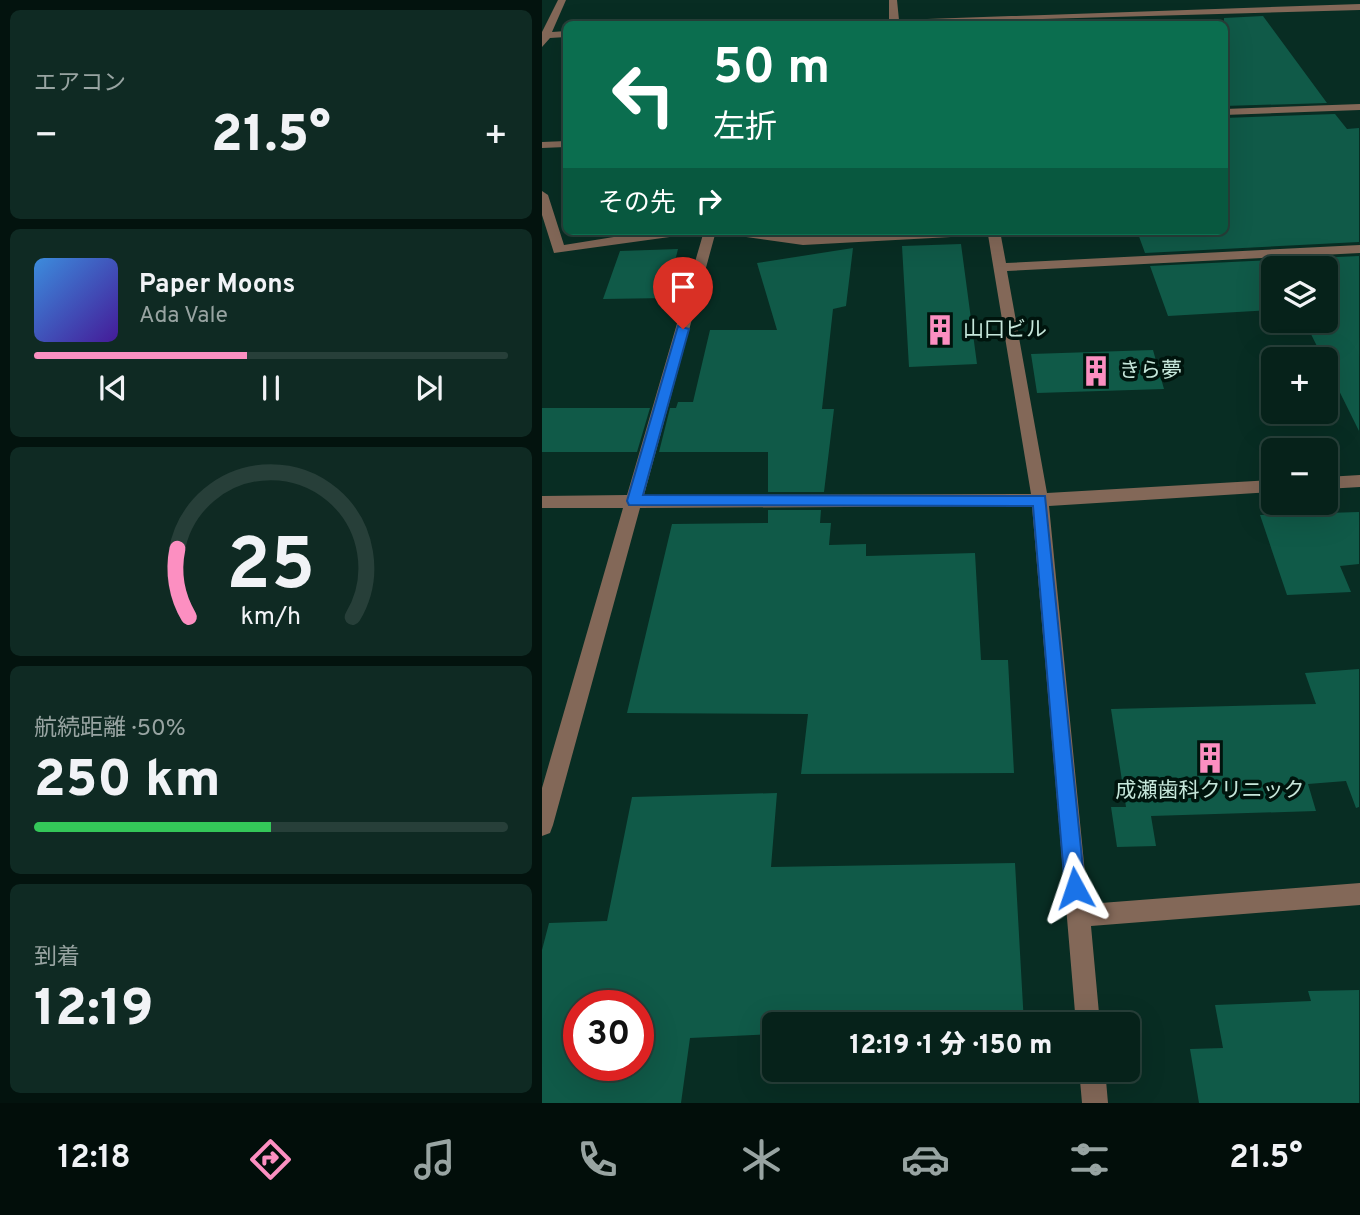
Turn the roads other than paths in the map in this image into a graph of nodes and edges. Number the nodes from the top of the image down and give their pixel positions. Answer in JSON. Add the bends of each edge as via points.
{"nodes":[{"id":1,"x":562,"y":0,"type":"edge"},
{"id":2,"x":893,"y":0,"type":"edge"},
{"id":3,"x":1352,"y":5,"type":"edge"},
{"id":4,"x":1359,"y":17,"type":"edge"},
{"id":5,"x":894,"y":21,"type":"edge"},
{"id":6,"x":996,"y":21,"type":"edge"},
{"id":7,"x":563,"y":35,"type":"edge"},
{"id":8,"x":544,"y":38,"type":"edge"},
{"id":9,"x":1359,"y":107,"type":"edge"},
{"id":10,"x":1228,"y":112,"type":"edge"},
{"id":11,"x":563,"y":144,"type":"edge"},
{"id":12,"x":542,"y":145,"type":"edge"},
{"id":13,"x":542,"y":195,"type":"edge"},
{"id":14,"x":650,"y":235,"type":"edge"},
{"id":15,"x":709,"y":235,"type":"edge"},
{"id":16,"x":760,"y":235,"type":"edge"},
{"id":17,"x":918,"y":235,"type":"edge"},
{"id":18,"x":995,"y":235,"type":"edge"},
{"id":19,"x":1359,"y":248,"type":"edge"},
{"id":20,"x":1002,"y":267,"type":"junction"},
{"id":21,"x":1359,"y":481,"type":"edge"},
{"id":22,"x":1338,"y":482,"type":"edge"},
{"id":23,"x":1261,"y":487,"type":"edge"},
{"id":24,"x":1040,"y":500,"type":"junction"},
{"id":25,"x":634,"y":501,"type":"junction"},
{"id":26,"x":542,"y":502,"type":"edge"},
{"id":27,"x":542,"y":825,"type":"edge"},
{"id":28,"x":1359,"y":894,"type":"edge"},
{"id":29,"x":1077,"y":916,"type":"junction"},
{"id":30,"x":1087,"y":1012,"type":"edge"},
{"id":31,"x":1093,"y":1082,"type":"edge"},
{"id":32,"x":1095,"y":1103,"type":"edge"}],
"edges":[{"from":1,"to":8,"type":"street"},
{"from":2,"to":5,"type":"street"},
{"from":3,"to":4,"type":"street"},
{"from":3,"to":6,"type":"street"},
{"from":7,"to":8,"type":"street"},
{"from":9,"to":10,"type":"street"},
{"from":11,"to":12,"type":"street"},
{"from":13,"to":14,"type":"street","via":[[559,250]]},
{"from":15,"to":25,"type":"street"},
{"from":16,"to":17,"type":"street","via":[[803,241]]},
{"from":18,"to":20,"type":"street"},
{"from":19,"to":20,"type":"street"},
{"from":20,"to":24,"type":"street"},
{"from":21,"to":22,"type":"street"},
{"from":23,"to":24,"type":"street"},
{"from":24,"to":25,"type":"street"},
{"from":24,"to":29,"type":"street"},
{"from":25,"to":26,"type":"street"},
{"from":25,"to":27,"type":"street"},
{"from":28,"to":29,"type":"street"},
{"from":29,"to":30,"type":"street"},
{"from":31,"to":32,"type":"street"}]}
